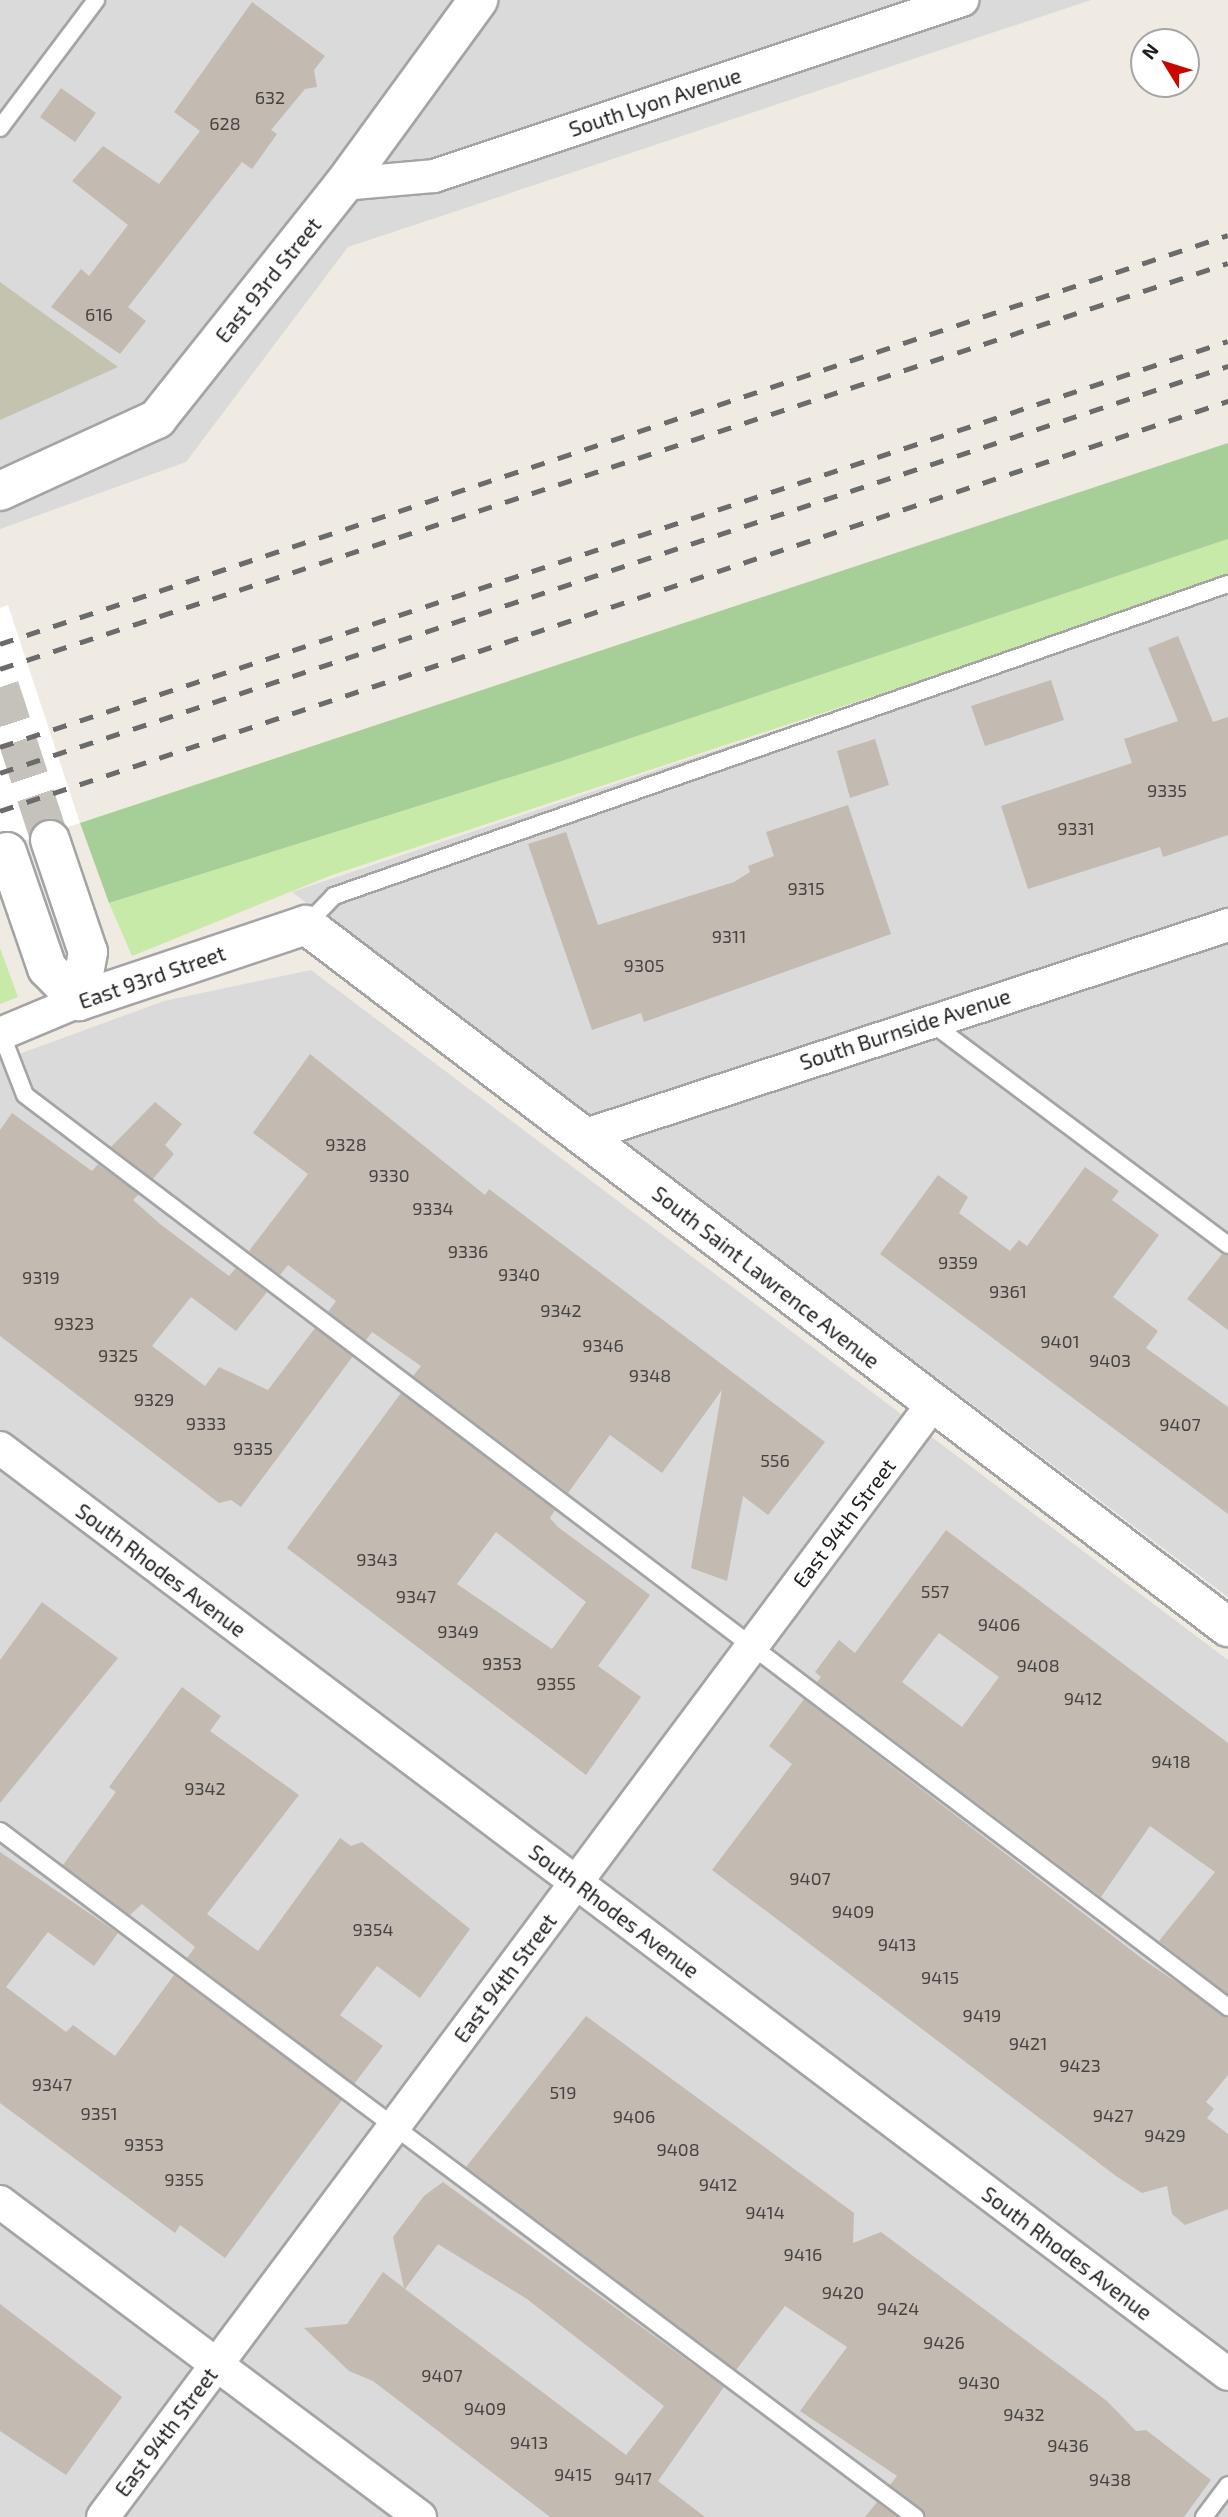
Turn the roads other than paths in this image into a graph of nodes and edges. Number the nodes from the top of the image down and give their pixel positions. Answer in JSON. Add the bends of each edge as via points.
{"nodes":[{"id":1,"x":96,"y":0,"type":"edge"},
{"id":2,"x":478,"y":0,"type":"edge"},
{"id":3,"x":962,"y":0,"type":"edge"},
{"id":4,"x":0,"y":128,"type":"edge"},
{"id":5,"x":344,"y":184,"type":"junction"},
{"id":6,"x":0,"y":491,"type":"edge"},
{"id":7,"x":1228,"y":584,"type":"edge"},
{"id":8,"x":50,"y":840,"type":"tunnel mouth"},
{"id":9,"x":7,"y":852,"type":"dead end"},
{"id":10,"x":306,"y":925,"type":"junction"},
{"id":11,"x":1228,"y":925,"type":"edge"},
{"id":12,"x":79,"y":1001,"type":"junction"},
{"id":13,"x":929,"y":1020,"type":"junction"},
{"id":14,"x":1,"y":1034,"type":"edge"},
{"id":15,"x":583,"y":1136,"type":"junction"},
{"id":16,"x":1228,"y":1245,"type":"edge"},
{"id":17,"x":932,"y":1405,"type":"junction"},
{"id":18,"x":0,"y":1448,"type":"edge"},
{"id":19,"x":1228,"y":1627,"type":"edge"},
{"id":20,"x":750,"y":1648,"type":"junction"},
{"id":21,"x":0,"y":1831,"type":"edge"},
{"id":22,"x":576,"y":1882,"type":"junction"},
{"id":23,"x":1228,"y":2007,"type":"edge"},
{"id":24,"x":394,"y":2126,"type":"junction"},
{"id":25,"x":0,"y":2202,"type":"edge"},
{"id":26,"x":216,"y":2364,"type":"junction"},
{"id":27,"x":1228,"y":2374,"type":"edge"},
{"id":28,"x":1228,"y":2485,"type":"edge"},
{"id":29,"x":103,"y":2517,"type":"edge"},
{"id":30,"x":420,"y":2517,"type":"edge"},
{"id":31,"x":915,"y":2517,"type":"edge"},
{"id":32,"x":1204,"y":2517,"type":"edge"}],
"edges":[{"from":1,"to":4,"type":"lane"},
{"from":2,"to":5,"type":"street","name":"East 93rd Street"},
{"from":3,"to":5,"type":"street","name":"South Lyon Avenue","via":[[434,176]]},
{"from":5,"to":6,"type":"street","name":"East 93rd Street","via":[[157,419]]},
{"from":7,"to":10,"type":"lane","via":[[334,896]]},
{"from":8,"to":12,"type":"street","via":[[88,952]]},
{"from":9,"to":12,"type":"street","via":[[47,968]]},
{"from":10,"to":12,"type":"street","name":"East 93rd Street"},
{"from":10,"to":15,"type":"street","name":"South Saint Lawrence Avenue"},
{"from":11,"to":13,"type":"street","name":"South Burnside Avenue"},
{"from":12,"to":14,"type":"street","name":"East 93rd Street"},
{"from":13,"to":15,"type":"street","name":"South Burnside Avenue"},
{"from":13,"to":16,"type":"lane"},
{"from":14,"to":20,"type":"lane","via":[[26,1095]]},
{"from":15,"to":17,"type":"street","name":"South Saint Lawrence Avenue"},
{"from":17,"to":19,"type":"street","name":"South Saint Lawrence Avenue"},
{"from":17,"to":20,"type":"street","name":"East 94th Street"},
{"from":18,"to":22,"type":"street","name":"South Rhodes Avenue"},
{"from":20,"to":22,"type":"street","name":"East 94th Street"},
{"from":20,"to":23,"type":"lane"},
{"from":21,"to":24,"type":"lane"},
{"from":22,"to":24,"type":"street","name":"East 94th Street"},
{"from":22,"to":27,"type":"street","name":"South Rhodes Avenue"},
{"from":24,"to":26,"type":"street","name":"East 94th Street"},
{"from":24,"to":31,"type":"lane"},
{"from":25,"to":26,"type":"street"},
{"from":26,"to":29,"type":"street","name":"East 94th Street"},
{"from":26,"to":30,"type":"street"},
{"from":28,"to":32,"type":"lane"}]}
